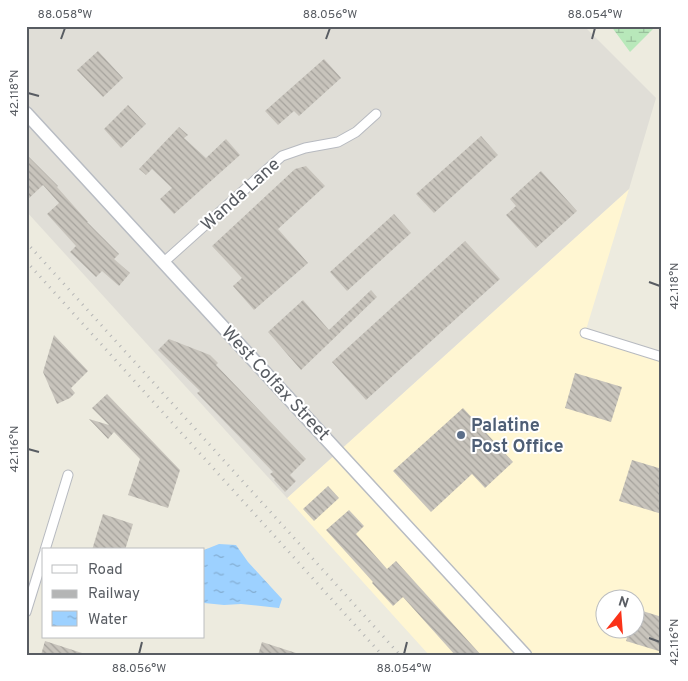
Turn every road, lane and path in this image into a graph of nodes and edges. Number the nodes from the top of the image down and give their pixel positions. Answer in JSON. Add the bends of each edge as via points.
{"nodes":[{"id":1,"x":26,"y":113,"type":"edge"},
{"id":2,"x":376,"y":114,"type":"dead end"},
{"id":3,"x":164,"y":262,"type":"junction"},
{"id":4,"x":585,"y":333,"type":"dead end"},
{"id":5,"x":662,"y":358,"type":"edge"},
{"id":6,"x":68,"y":475,"type":"dead end"},
{"id":7,"x":46,"y":548,"type":"edge"},
{"id":8,"x":42,"y":560,"type":"edge"},
{"id":9,"x":26,"y":612,"type":"edge"},
{"id":10,"x":525,"y":655,"type":"edge"}],
"edges":[{"from":1,"to":3,"type":"street","name":"West Colfax Street"},
{"from":2,"to":3,"type":"street","name":"Wanda Lane","via":[[356,132],[338,142],[282,156]]},
{"from":3,"to":10,"type":"street","name":"West Colfax Street"},
{"from":4,"to":5,"type":"street"},
{"from":6,"to":7,"type":"street"},
{"from":8,"to":9,"type":"street"}]}
